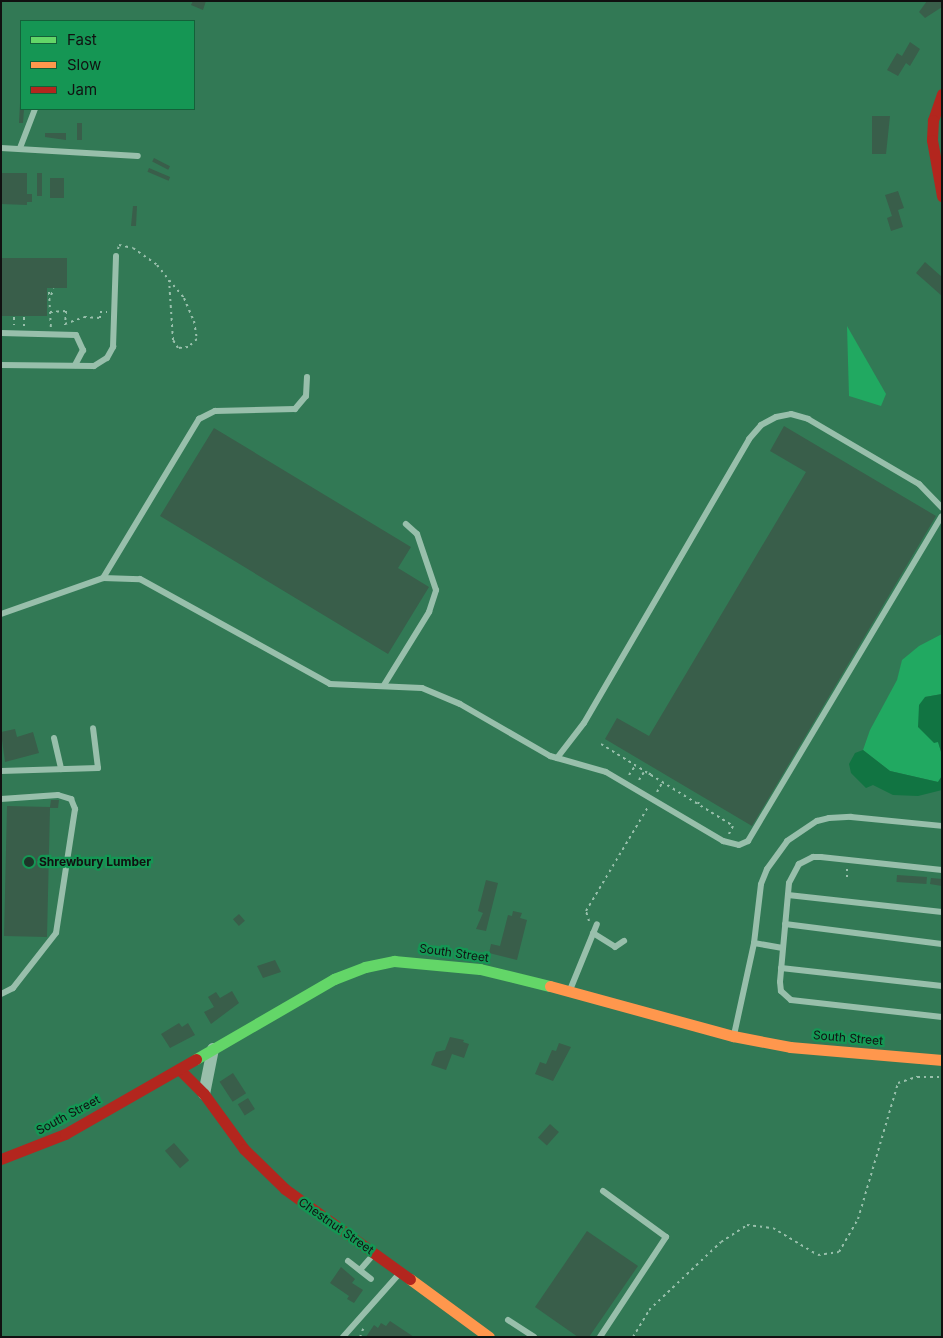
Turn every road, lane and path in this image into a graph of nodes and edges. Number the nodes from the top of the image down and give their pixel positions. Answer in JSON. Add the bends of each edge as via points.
{"nodes":[{"id":1,"x":942,"y":94,"type":"edge"},
{"id":2,"x":35,"y":110,"type":"edge"},
{"id":3,"x":1,"y":148,"type":"edge"},
{"id":4,"x":20,"y":148,"type":"junction"},
{"id":5,"x":138,"y":156,"type":"dead end"},
{"id":6,"x":942,"y":196,"type":"edge"},
{"id":7,"x":116,"y":256,"type":"joint"},
{"id":8,"x":169,"y":280,"type":"junction"},
{"id":9,"x":54,"y":289,"type":"dead end"},
{"id":10,"x":50,"y":312,"type":"junction"},
{"id":11,"x":100,"y":312,"type":"dead end"},
{"id":12,"x":50,"y":316,"type":"dead end"},
{"id":13,"x":65,"y":316,"type":"dead end"},
{"id":14,"x":65,"y":324,"type":"dead end"},
{"id":15,"x":1,"y":332,"type":"edge"},
{"id":16,"x":1,"y":365,"type":"edge"},
{"id":17,"x":75,"y":366,"type":"junction"},
{"id":18,"x":307,"y":377,"type":"dead end"},
{"id":19,"x":942,"y":508,"type":"edge"},
{"id":20,"x":942,"y":516,"type":"edge"},
{"id":21,"x":406,"y":524,"type":"dead end"},
{"id":22,"x":103,"y":578,"type":"junction"},
{"id":23,"x":3,"y":613,"type":"edge"},
{"id":24,"x":384,"y":685,"type":"junction"},
{"id":25,"x":93,"y":728,"type":"dead end"},
{"id":26,"x":54,"y":738,"type":"dead end"},
{"id":27,"x":601,"y":744,"type":"dead end"},
{"id":28,"x":558,"y":758,"type":"junction"},
{"id":29,"x":635,"y":766,"type":"junction"},
{"id":30,"x":61,"y":769,"type":"junction"},
{"id":31,"x":653,"y":770,"type":"dead end"},
{"id":32,"x":1,"y":771,"type":"edge"},
{"id":33,"x":644,"y":772,"type":"junction"},
{"id":34,"x":650,"y":775,"type":"junction"},
{"id":35,"x":624,"y":781,"type":"junction"},
{"id":36,"x":662,"y":783,"type":"junction"},
{"id":37,"x":635,"y":787,"type":"junction"},
{"id":38,"x":656,"y":792,"type":"dead end"},
{"id":39,"x":1,"y":799,"type":"edge"},
{"id":40,"x":700,"y":800,"type":"dead end"},
{"id":41,"x":698,"y":804,"type":"junction"},
{"id":42,"x":648,"y":806,"type":"dead end"},
{"id":43,"x":942,"y":826,"type":"edge"},
{"id":44,"x":729,"y":834,"type":"dead end"},
{"id":45,"x":942,"y":870,"type":"edge"},
{"id":46,"x":788,"y":896,"type":"junction"},
{"id":47,"x":942,"y":912,"type":"edge"},
{"id":48,"x":594,"y":923,"type":"joint"},
{"id":49,"x":785,"y":924,"type":"junction"},
{"id":50,"x":593,"y":933,"type":"junction"},
{"id":51,"x":624,"y":941,"type":"dead end"},
{"id":52,"x":754,"y":944,"type":"junction"},
{"id":53,"x":942,"y":944,"type":"edge"},
{"id":54,"x":783,"y":948,"type":"junction"},
{"id":55,"x":781,"y":968,"type":"junction"},
{"id":56,"x":942,"y":986,"type":"edge"},
{"id":57,"x":570,"y":991,"type":"junction"},
{"id":58,"x":1,"y":994,"type":"edge"},
{"id":59,"x":942,"y":1017,"type":"edge"},
{"id":60,"x":733,"y":1036,"type":"junction"},
{"id":61,"x":213,"y":1049,"type":"junction"},
{"id":62,"x":942,"y":1060,"type":"edge"},
{"id":63,"x":179,"y":1069,"type":"junction"},
{"id":64,"x":942,"y":1077,"type":"edge"},
{"id":65,"x":204,"y":1094,"type":"junction"},
{"id":66,"x":1,"y":1159,"type":"edge"},
{"id":67,"x":603,"y":1191,"type":"dead end"},
{"id":68,"x":374,"y":1253,"type":"junction"},
{"id":69,"x":348,"y":1261,"type":"dead end"},
{"id":70,"x":360,"y":1270,"type":"junction"},
{"id":71,"x":400,"y":1273,"type":"junction"},
{"id":72,"x":371,"y":1279,"type":"dead end"},
{"id":73,"x":508,"y":1320,"type":"dead end"},
{"id":74,"x":343,"y":1337,"type":"edge"},
{"id":75,"x":489,"y":1337,"type":"edge"},
{"id":76,"x":534,"y":1337,"type":"edge"},
{"id":77,"x":600,"y":1337,"type":"edge"},
{"id":78,"x":633,"y":1337,"type":"edge"}],
"edges":[{"from":1,"to":6,"type":"street","via":[[933,120],[932,140]]},
{"from":2,"to":4,"type":"lane"},
{"from":3,"to":4,"type":"lane"},
{"from":4,"to":5,"type":"lane"},
{"from":7,"to":8,"type":"path","via":[[119,245],[133,248],[157,265]]},
{"from":7,"to":17,"type":"lane","via":[[113,346],[107,358],[94,366]]},
{"from":8,"to":8,"type":"path","via":[[184,298],[194,321],[197,339],[188,347],[178,348],[173,340]]},
{"from":9,"to":10,"type":"path","via":[[50,293]]},
{"from":10,"to":12,"type":"path"},
{"from":10,"to":13,"type":"path","via":[[66,311]]},
{"from":11,"to":14,"type":"path","via":[[100,318],[84,317]]},
{"from":15,"to":17,"type":"lane","via":[[76,335],[83,350]]},
{"from":16,"to":17,"type":"lane"},
{"from":18,"to":22,"type":"lane","via":[[306,396],[295,409],[215,411],[199,419]]},
{"from":19,"to":28,"type":"lane","via":[[919,484],[808,419],[790,414],[761,425],[749,439],[584,723]]},
{"from":20,"to":37,"type":"lane","via":[[748,840],[739,845],[723,841]]},
{"from":21,"to":24,"type":"lane","via":[[417,534],[436,590],[429,612]]},
{"from":22,"to":23,"type":"lane"},
{"from":22,"to":24,"type":"lane","via":[[140,579],[330,684]]},
{"from":24,"to":28,"type":"lane","via":[[422,688],[460,704]]},
{"from":25,"to":30,"type":"lane","via":[[98,768]]},
{"from":26,"to":30,"type":"lane"},
{"from":27,"to":29,"type":"path"},
{"from":28,"to":35,"type":"lane","via":[[606,772]]},
{"from":29,"to":33,"type":"path"},
{"from":29,"to":35,"type":"path"},
{"from":30,"to":32,"type":"lane"},
{"from":31,"to":34,"type":"path"},
{"from":33,"to":34,"type":"path"},
{"from":33,"to":37,"type":"path"},
{"from":34,"to":36,"type":"path"},
{"from":35,"to":37,"type":"lane"},
{"from":36,"to":38,"type":"path"},
{"from":36,"to":41,"type":"path"},
{"from":39,"to":58,"type":"lane","via":[[58,795],[71,800],[75,809],[56,933],[14,988]]},
{"from":40,"to":41,"type":"path"},
{"from":41,"to":44,"type":"path","via":[[734,826]]},
{"from":42,"to":48,"type":"path","via":[[586,911],[587,919]]},
{"from":43,"to":52,"type":"lane","via":[[851,817],[817,821],[800,831],[782,847],[767,868],[761,884]]},
{"from":45,"to":46,"type":"lane","via":[[813,857],[794,869]]},
{"from":46,"to":47,"type":"lane"},
{"from":46,"to":49,"type":"lane"},
{"from":48,"to":50,"type":"lane"},
{"from":49,"to":53,"type":"lane"},
{"from":49,"to":54,"type":"lane"},
{"from":50,"to":51,"type":"lane","via":[[615,946]]},
{"from":50,"to":57,"type":"lane"},
{"from":52,"to":54,"type":"lane"},
{"from":52,"to":60,"type":"lane"},
{"from":54,"to":55,"type":"lane"},
{"from":55,"to":56,"type":"lane"},
{"from":55,"to":59,"type":"lane","via":[[781,990],[791,1000]]},
{"from":57,"to":60,"type":"street","name":"South Street"},
{"from":57,"to":61,"type":"street","name":"South Street","via":[[458,965],[414,961],[378,964],[334,979]]},
{"from":60,"to":62,"type":"street","name":"South Street","via":[[790,1047]]},
{"from":61,"to":63,"type":"street","name":"South Street"},
{"from":61,"to":65,"type":"street"},
{"from":63,"to":65,"type":"street","name":"Chestnut Street"},
{"from":63,"to":66,"type":"street","name":"South Street","via":[[66,1134]]},
{"from":64,"to":78,"type":"path","via":[[917,1076],[894,1089],[858,1219],[839,1252],[818,1255],[773,1228],[747,1224],[733,1232],[649,1310]]},
{"from":65,"to":68,"type":"street","name":"Chestnut Street","via":[[238,1142],[276,1182]]},
{"from":67,"to":77,"type":"lane","via":[[666,1237]]},
{"from":68,"to":70,"type":"lane"},
{"from":68,"to":71,"type":"street","name":"Chestnut Street"},
{"from":69,"to":70,"type":"lane"},
{"from":70,"to":72,"type":"lane"},
{"from":71,"to":74,"type":"lane"},
{"from":71,"to":75,"type":"street","name":"Chestnut Street"},
{"from":73,"to":76,"type":"lane"}]}
